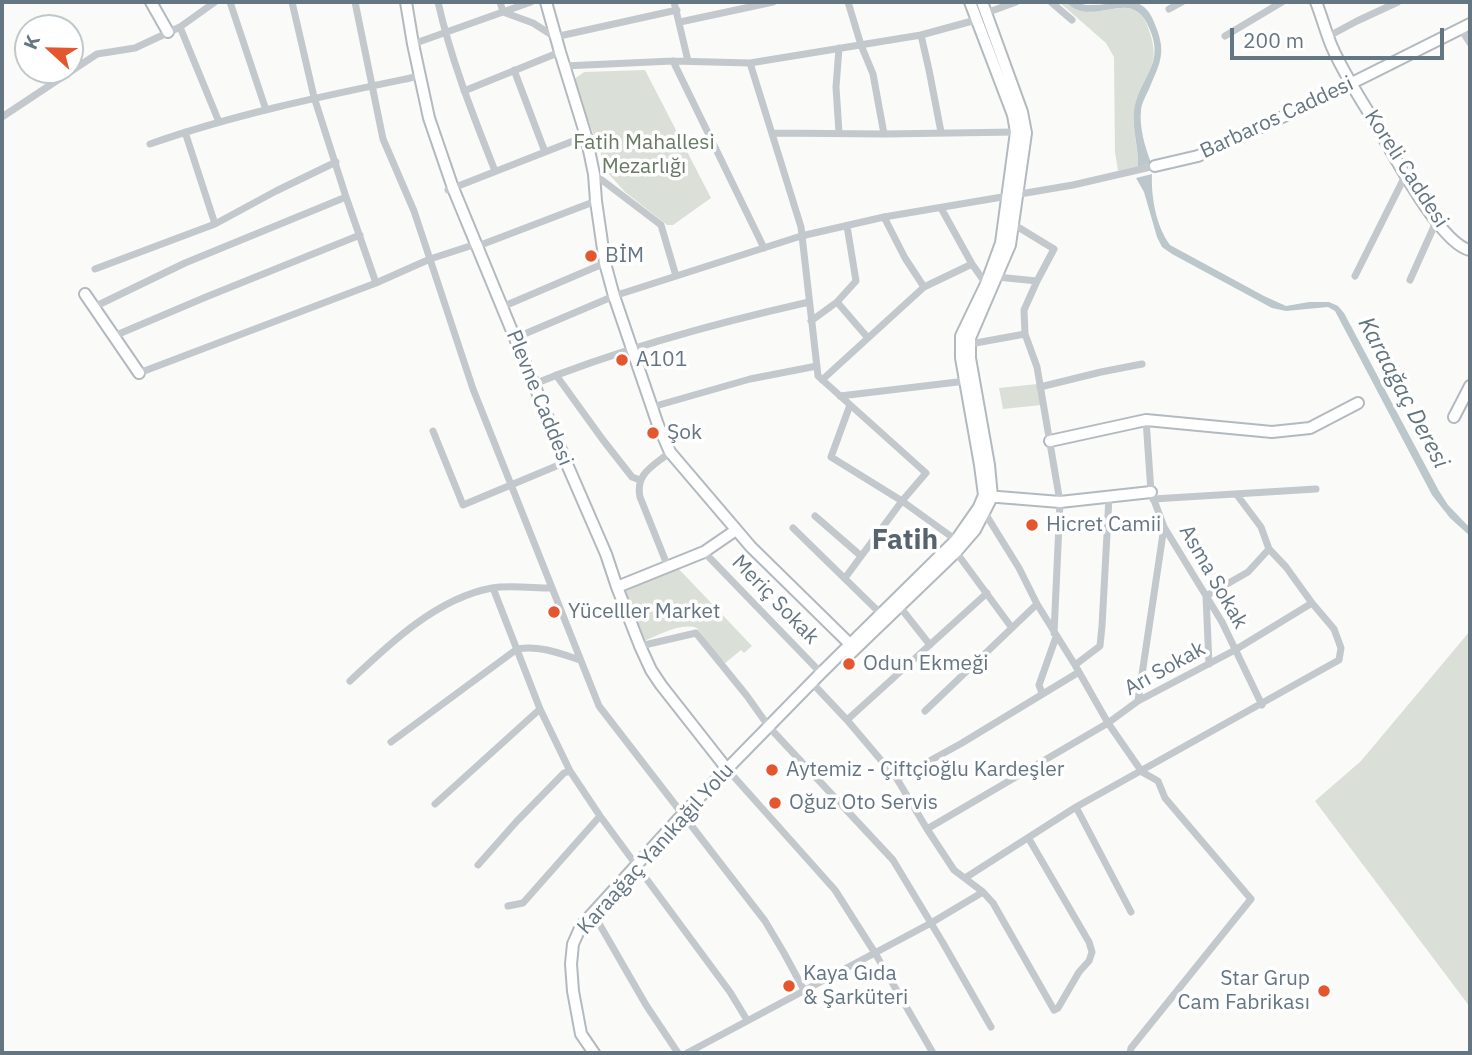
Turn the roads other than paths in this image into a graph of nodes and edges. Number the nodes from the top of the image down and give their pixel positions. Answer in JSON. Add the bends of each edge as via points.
{"nodes":[{"id":1,"x":151,"y":2,"type":"edge"},
{"id":2,"x":215,"y":2,"type":"edge"},
{"id":3,"x":230,"y":2,"type":"edge"},
{"id":4,"x":292,"y":2,"type":"edge"},
{"id":5,"x":355,"y":2,"type":"edge"},
{"id":6,"x":406,"y":2,"type":"edge"},
{"id":7,"x":438,"y":2,"type":"edge"},
{"id":8,"x":500,"y":2,"type":"edge"},
{"id":9,"x":531,"y":2,"type":"edge"},
{"id":10,"x":546,"y":2,"type":"edge"},
{"id":11,"x":773,"y":2,"type":"edge"},
{"id":12,"x":848,"y":2,"type":"edge"},
{"id":13,"x":970,"y":2,"type":"edge"},
{"id":14,"x":982,"y":2,"type":"edge"},
{"id":15,"x":1016,"y":2,"type":"edge"},
{"id":16,"x":1051,"y":2,"type":"edge"},
{"id":17,"x":1182,"y":2,"type":"edge"},
{"id":18,"x":1282,"y":2,"type":"edge"},
{"id":19,"x":1316,"y":2,"type":"edge"},
{"id":20,"x":1398,"y":2,"type":"edge"},
{"id":21,"x":676,"y":6,"type":"edge"},
{"id":22,"x":739,"y":6,"type":"edge"},
{"id":23,"x":1169,"y":9,"type":"dead end"},
{"id":24,"x":503,"y":12,"type":"junction"},
{"id":25,"x":986,"y":13,"type":"junction"},
{"id":26,"x":976,"y":20,"type":"junction"},
{"id":27,"x":1072,"y":20,"type":"dead end"},
{"id":28,"x":680,"y":22,"type":"junction"},
{"id":29,"x":180,"y":27,"type":"junction"},
{"id":30,"x":1466,"y":27,"type":"edge"},
{"id":31,"x":168,"y":32,"type":"junction"},
{"id":32,"x":445,"y":32,"type":"junction"},
{"id":33,"x":920,"y":35,"type":"junction"},
{"id":34,"x":1224,"y":36,"type":"dead end"},
{"id":35,"x":1329,"y":36,"type":"junction"},
{"id":36,"x":555,"y":37,"type":"junction"},
{"id":37,"x":1470,"y":43,"type":"edge"},
{"id":38,"x":413,"y":44,"type":"junction"},
{"id":39,"x":861,"y":45,"type":"junction"},
{"id":40,"x":839,"y":48,"type":"junction"},
{"id":41,"x":560,"y":52,"type":"junction"},
{"id":42,"x":681,"y":61,"type":"junction"},
{"id":43,"x":750,"y":63,"type":"junction"},
{"id":44,"x":564,"y":65,"type":"junction"},
{"id":45,"x":514,"y":70,"type":"junction"},
{"id":46,"x":420,"y":76,"type":"junction"},
{"id":47,"x":1351,"y":84,"type":"junction"},
{"id":48,"x":372,"y":86,"type":"junction"},
{"id":49,"x":464,"y":91,"type":"junction"},
{"id":50,"x":314,"y":97,"type":"junction"},
{"id":51,"x":266,"y":110,"type":"junction"},
{"id":52,"x":2,"y":117,"type":"edge"},
{"id":53,"x":219,"y":122,"type":"junction"},
{"id":54,"x":185,"y":132,"type":"junction"},
{"id":55,"x":941,"y":132,"type":"junction"},
{"id":56,"x":1016,"y":132,"type":"junction"},
{"id":57,"x":772,"y":133,"type":"junction"},
{"id":58,"x":839,"y":133,"type":"junction"},
{"id":59,"x":884,"y":134,"type":"junction"},
{"id":60,"x":586,"y":136,"type":"junction"},
{"id":61,"x":150,"y":145,"type":"dead end"},
{"id":62,"x":545,"y":152,"type":"junction"},
{"id":63,"x":336,"y":162,"type":"junction"},
{"id":64,"x":1155,"y":166,"type":"joint"},
{"id":65,"x":495,"y":171,"type":"junction"},
{"id":66,"x":594,"y":174,"type":"junction"},
{"id":67,"x":1405,"y":176,"type":"junction"},
{"id":68,"x":450,"y":189,"type":"junction"},
{"id":69,"x":1012,"y":196,"type":"junction"},
{"id":70,"x":346,"y":197,"type":"junction"},
{"id":71,"x":596,"y":201,"type":"junction"},
{"id":72,"x":941,"y":208,"type":"junction"},
{"id":73,"x":884,"y":217,"type":"junction"},
{"id":74,"x":1436,"y":222,"type":"junction"},
{"id":75,"x":1013,"y":223,"type":"junction"},
{"id":76,"x":215,"y":224,"type":"junction"},
{"id":77,"x":847,"y":226,"type":"junction"},
{"id":78,"x":359,"y":235,"type":"junction"},
{"id":79,"x":802,"y":236,"type":"junction"},
{"id":80,"x":478,"y":246,"type":"junction"},
{"id":81,"x":764,"y":247,"type":"junction"},
{"id":82,"x":1470,"y":250,"type":"edge"},
{"id":83,"x":430,"y":259,"type":"junction"},
{"id":84,"x":605,"y":263,"type":"junction"},
{"id":85,"x":972,"y":264,"type":"junction"},
{"id":86,"x":95,"y":269,"type":"dead end"},
{"id":87,"x":676,"y":276,"type":"junction"},
{"id":88,"x":1355,"y":276,"type":"dead end"},
{"id":89,"x":997,"y":277,"type":"junction"},
{"id":90,"x":1410,"y":280,"type":"dead end"},
{"id":91,"x":1037,"y":281,"type":"junction"},
{"id":92,"x":376,"y":283,"type":"junction"},
{"id":93,"x":986,"y":284,"type":"junction"},
{"id":94,"x":924,"y":287,"type":"junction"},
{"id":95,"x":85,"y":294,"type":"dead end"},
{"id":96,"x":614,"y":296,"type":"junction"},
{"id":97,"x":809,"y":302,"type":"junction"},
{"id":98,"x":836,"y":302,"type":"junction"},
{"id":99,"x":94,"y":307,"type":"junction"},
{"id":100,"x":502,"y":307,"type":"junction"},
{"id":101,"x":811,"y":321,"type":"junction"},
{"id":102,"x":1025,"y":334,"type":"junction"},
{"id":103,"x":114,"y":336,"type":"junction"},
{"id":104,"x":515,"y":338,"type":"junction"},
{"id":105,"x":868,"y":338,"type":"junction"},
{"id":106,"x":970,"y":344,"type":"junction"},
{"id":107,"x":632,"y":348,"type":"junction"},
{"id":108,"x":1142,"y":364,"type":"dead end"},
{"id":109,"x":817,"y":366,"type":"junction"},
{"id":110,"x":139,"y":373,"type":"joint"},
{"id":111,"x":556,"y":375,"type":"junction"},
{"id":112,"x":822,"y":380,"type":"junction"},
{"id":113,"x":966,"y":382,"type":"junction"},
{"id":114,"x":534,"y":384,"type":"junction"},
{"id":115,"x":1470,"y":386,"type":"edge"},
{"id":116,"x":1040,"y":387,"type":"junction"},
{"id":117,"x":840,"y":396,"type":"junction"},
{"id":118,"x":1358,"y":403,"type":"dead end"},
{"id":119,"x":850,"y":405,"type":"junction"},
{"id":120,"x":652,"y":407,"type":"junction"},
{"id":121,"x":1454,"y":417,"type":"dead end"},
{"id":122,"x":1146,"y":421,"type":"junction"},
{"id":123,"x":433,"y":431,"type":"dead end"},
{"id":124,"x":1050,"y":441,"type":"junction"},
{"id":125,"x":670,"y":452,"type":"junction"},
{"id":126,"x":566,"y":462,"type":"junction"},
{"id":127,"x":640,"y":480,"type":"junction"},
{"id":128,"x":512,"y":484,"type":"junction"},
{"id":129,"x":1315,"y":489,"type":"dead end"},
{"id":130,"x":1237,"y":495,"type":"junction"},
{"id":131,"x":988,"y":496,"type":"junction"},
{"id":132,"x":1152,"y":496,"type":"junction"},
{"id":133,"x":1109,"y":497,"type":"junction"},
{"id":134,"x":902,"y":501,"type":"junction"},
{"id":135,"x":1060,"y":502,"type":"junction"},
{"id":136,"x":982,"y":510,"type":"junction"},
{"id":137,"x":815,"y":516,"type":"dead end"},
{"id":138,"x":1164,"y":527,"type":"junction"},
{"id":139,"x":793,"y":528,"type":"dead end"},
{"id":140,"x":736,"y":530,"type":"junction"},
{"id":141,"x":956,"y":540,"type":"junction"},
{"id":142,"x":1269,"y":549,"type":"junction"},
{"id":143,"x":704,"y":552,"type":"junction"},
{"id":144,"x":956,"y":552,"type":"junction"},
{"id":145,"x":861,"y":556,"type":"junction"},
{"id":146,"x":668,"y":567,"type":"junction"},
{"id":147,"x":845,"y":579,"type":"junction"},
{"id":148,"x":617,"y":587,"type":"junction"},
{"id":149,"x":493,"y":588,"type":"junction"},
{"id":150,"x":551,"y":588,"type":"junction"},
{"id":151,"x":987,"y":593,"type":"junction"},
{"id":152,"x":1206,"y":596,"type":"junction"},
{"id":153,"x":1312,"y":603,"type":"junction"},
{"id":154,"x":1037,"y":604,"type":"junction"},
{"id":155,"x":900,"y":607,"type":"junction"},
{"id":156,"x":881,"y":614,"type":"junction"},
{"id":157,"x":1013,"y":628,"type":"junction"},
{"id":158,"x":1055,"y":635,"type":"junction"},
{"id":159,"x":930,"y":645,"type":"junction"},
{"id":160,"x":640,"y":646,"type":"junction"},
{"id":161,"x":853,"y":646,"type":"junction"},
{"id":162,"x":517,"y":649,"type":"junction"},
{"id":163,"x":1235,"y":650,"type":"junction"},
{"id":164,"x":580,"y":660,"type":"junction"},
{"id":165,"x":1209,"y":664,"type":"junction"},
{"id":166,"x":1077,"y":669,"type":"junction"},
{"id":167,"x":821,"y":673,"type":"junction"},
{"id":168,"x":350,"y":681,"type":"dead end"},
{"id":169,"x":815,"y":686,"type":"junction"},
{"id":170,"x":1042,"y":693,"type":"junction"},
{"id":171,"x":1138,"y":701,"type":"junction"},
{"id":172,"x":1262,"y":705,"type":"junction"},
{"id":173,"x":789,"y":706,"type":"junction"},
{"id":174,"x":540,"y":709,"type":"junction"},
{"id":175,"x":925,"y":711,"type":"dead end"},
{"id":176,"x":847,"y":720,"type":"junction"},
{"id":177,"x":1108,"y":723,"type":"junction"},
{"id":178,"x":769,"y":727,"type":"junction"},
{"id":179,"x":391,"y":742,"type":"dead end"},
{"id":180,"x":727,"y":769,"type":"junction"},
{"id":181,"x":570,"y":771,"type":"junction"},
{"id":182,"x":1142,"y":772,"type":"junction"},
{"id":183,"x":897,"y":779,"type":"junction"},
{"id":184,"x":435,"y":804,"type":"dead end"},
{"id":185,"x":1076,"y":807,"type":"junction"},
{"id":186,"x":683,"y":814,"type":"junction"},
{"id":187,"x":600,"y":816,"type":"junction"},
{"id":188,"x":927,"y":829,"type":"junction"},
{"id":189,"x":1029,"y":839,"type":"junction"},
{"id":190,"x":478,"y":865,"type":"dead end"},
{"id":191,"x":637,"y":866,"type":"junction"},
{"id":192,"x":965,"y":878,"type":"junction"},
{"id":193,"x":983,"y":892,"type":"junction"},
{"id":194,"x":508,"y":906,"type":"dead end"},
{"id":195,"x":1131,"y":912,"type":"dead end"},
{"id":196,"x":593,"y":913,"type":"junction"},
{"id":197,"x":931,"y":923,"type":"junction"},
{"id":198,"x":875,"y":953,"type":"junction"},
{"id":199,"x":804,"y":990,"type":"junction"},
{"id":200,"x":747,"y":1020,"type":"junction"},
{"id":201,"x":991,"y":1027,"type":"dead end"},
{"id":202,"x":581,"y":1034,"type":"junction"},
{"id":203,"x":584,"y":1053,"type":"edge"},
{"id":204,"x":594,"y":1053,"type":"edge"},
{"id":205,"x":678,"y":1053,"type":"edge"},
{"id":206,"x":687,"y":1053,"type":"edge"},
{"id":207,"x":933,"y":1053,"type":"edge"},
{"id":208,"x":1130,"y":1053,"type":"edge"}],
"edges":[{"from":1,"to":31,"type":"street"},
{"from":2,"to":29,"type":"street"},
{"from":3,"to":51,"type":"street"},
{"from":4,"to":50,"type":"street"},
{"from":5,"to":48,"type":"street"},
{"from":6,"to":38,"type":"street","name":"Plevne Caddesi"},
{"from":7,"to":32,"type":"street"},
{"from":8,"to":24,"type":"street"},
{"from":9,"to":24,"type":"street"},
{"from":10,"to":36,"type":"street"},
{"from":11,"to":22,"type":"street"},
{"from":12,"to":39,"type":"street"},
{"from":13,"to":26,"type":"street"},
{"from":14,"to":25,"type":"street"},
{"from":15,"to":25,"type":"street"},
{"from":16,"to":27,"type":"street"},
{"from":17,"to":23,"type":"street"},
{"from":18,"to":34,"type":"street"},
{"from":19,"to":35,"type":"street","name":"Koreli Caddesi"},
{"from":20,"to":35,"type":"street"},
{"from":21,"to":28,"type":"street"},
{"from":21,"to":36,"type":"street"},
{"from":22,"to":28,"type":"street"},
{"from":24,"to":32,"type":"street"},
{"from":24,"to":36,"type":"street"},
{"from":25,"to":69,"type":"street","via":[[1026,133]]},
{"from":26,"to":33,"type":"street"},
{"from":26,"to":56,"type":"street"},
{"from":28,"to":42,"type":"street"},
{"from":29,"to":31,"type":"street"},
{"from":29,"to":53,"type":"street"},
{"from":30,"to":37,"type":"street"},
{"from":30,"to":47,"type":"street","name":"Barbaros Caddesi"},
{"from":31,"to":52,"type":"street","via":[[135,48],[97,54]]},
{"from":32,"to":38,"type":"street"},
{"from":32,"to":49,"type":"street"},
{"from":33,"to":39,"type":"street"},
{"from":33,"to":55,"type":"street"},
{"from":35,"to":47,"type":"street","name":"Koreli Caddesi"},
{"from":36,"to":41,"type":"street"},
{"from":38,"to":46,"type":"street","name":"Plevne Caddesi"},
{"from":39,"to":40,"type":"street"},
{"from":39,"to":59,"type":"street","via":[[873,74]]},
{"from":40,"to":43,"type":"street"},
{"from":40,"to":58,"type":"street"},
{"from":41,"to":44,"type":"street"},
{"from":41,"to":45,"type":"street"},
{"from":42,"to":43,"type":"street"},
{"from":42,"to":44,"type":"street"},
{"from":42,"to":81,"type":"street","via":[[677,71]]},
{"from":43,"to":57,"type":"street"},
{"from":44,"to":60,"type":"street"},
{"from":45,"to":49,"type":"street"},
{"from":45,"to":62,"type":"street"},
{"from":46,"to":48,"type":"street"},
{"from":46,"to":68,"type":"street","name":"Plevne Caddesi"},
{"from":47,"to":64,"type":"street","name":"Barbaros Caddesi","via":[[1198,156]]},
{"from":47,"to":67,"type":"street","name":"Koreli Caddesi"},
{"from":48,"to":50,"type":"street"},
{"from":48,"to":83,"type":"street","via":[[383,139]]},
{"from":49,"to":65,"type":"street"},
{"from":50,"to":51,"type":"street"},
{"from":50,"to":63,"type":"street"},
{"from":51,"to":53,"type":"street"},
{"from":53,"to":54,"type":"street"},
{"from":54,"to":61,"type":"street"},
{"from":54,"to":76,"type":"street"},
{"from":55,"to":56,"type":"street"},
{"from":55,"to":59,"type":"street"},
{"from":56,"to":69,"type":"street"},
{"from":57,"to":58,"type":"street"},
{"from":57,"to":79,"type":"street"},
{"from":58,"to":59,"type":"street"},
{"from":60,"to":62,"type":"street"},
{"from":60,"to":66,"type":"street"},
{"from":62,"to":65,"type":"street"},
{"from":63,"to":70,"type":"street"},
{"from":63,"to":76,"type":"street"},
{"from":64,"to":69,"type":"street"},
{"from":65,"to":68,"type":"street"},
{"from":66,"to":71,"type":"street"},
{"from":66,"to":87,"type":"street","via":[[660,225]]},
{"from":67,"to":74,"type":"street","name":"Koreli Caddesi"},
{"from":67,"to":88,"type":"street"},
{"from":68,"to":80,"type":"street","name":"Plevne Caddesi"},
{"from":69,"to":72,"type":"street"},
{"from":69,"to":75,"type":"street"},
{"from":69,"to":93,"type":"street"},
{"from":70,"to":78,"type":"street"},
{"from":70,"to":99,"type":"street","via":[[185,262]]},
{"from":71,"to":80,"type":"street"},
{"from":71,"to":84,"type":"street"},
{"from":72,"to":73,"type":"street"},
{"from":72,"to":85,"type":"street"},
{"from":73,"to":77,"type":"street"},
{"from":73,"to":94,"type":"street"},
{"from":74,"to":82,"type":"street","name":"Koreli Caddesi","via":[[1463,249]]},
{"from":74,"to":90,"type":"street"},
{"from":75,"to":89,"type":"street"},
{"from":75,"to":91,"type":"street","via":[[1054,249]]},
{"from":76,"to":86,"type":"street"},
{"from":77,"to":79,"type":"street"},
{"from":77,"to":98,"type":"street","via":[[856,281]]},
{"from":78,"to":92,"type":"street"},
{"from":78,"to":103,"type":"street"},
{"from":79,"to":81,"type":"street"},
{"from":79,"to":97,"type":"street"},
{"from":80,"to":83,"type":"street"},
{"from":80,"to":100,"type":"street","name":"Plevne Caddesi"},
{"from":81,"to":87,"type":"street"},
{"from":83,"to":92,"type":"street"},
{"from":83,"to":128,"type":"street","via":[[473,389]]},
{"from":84,"to":96,"type":"street"},
{"from":84,"to":100,"type":"street"},
{"from":85,"to":93,"type":"street"},
{"from":85,"to":94,"type":"street"},
{"from":87,"to":96,"type":"street"},
{"from":89,"to":91,"type":"street"},
{"from":89,"to":106,"type":"street"},
{"from":91,"to":102,"type":"street","via":[[1024,310]]},
{"from":92,"to":110,"type":"street"},
{"from":93,"to":113,"type":"street","via":[[961,336]]},
{"from":94,"to":105,"type":"street"},
{"from":95,"to":99,"type":"street"},
{"from":96,"to":104,"type":"street"},
{"from":96,"to":107,"type":"street"},
{"from":97,"to":101,"type":"street"},
{"from":97,"to":107,"type":"street"},
{"from":98,"to":101,"type":"street"},
{"from":98,"to":105,"type":"street"},
{"from":99,"to":103,"type":"street"},
{"from":100,"to":104,"type":"street","name":"Plevne Caddesi"},
{"from":101,"to":109,"type":"street"},
{"from":102,"to":106,"type":"street"},
{"from":102,"to":116,"type":"street"},
{"from":103,"to":110,"type":"street"},
{"from":104,"to":114,"type":"street","name":"Plevne Caddesi"},
{"from":105,"to":112,"type":"street"},
{"from":106,"to":131,"type":"street","via":[[989,465]]},
{"from":107,"to":111,"type":"street"},
{"from":107,"to":120,"type":"street"},
{"from":108,"to":116,"type":"street"},
{"from":109,"to":112,"type":"street"},
{"from":109,"to":120,"type":"street"},
{"from":111,"to":114,"type":"street"},
{"from":111,"to":127,"type":"street","via":[[632,477]]},
{"from":112,"to":117,"type":"street"},
{"from":113,"to":117,"type":"street"},
{"from":113,"to":131,"type":"street"},
{"from":114,"to":126,"type":"street","name":"Plevne Caddesi"},
{"from":115,"to":121,"type":"street"},
{"from":116,"to":124,"type":"street"},
{"from":117,"to":119,"type":"street"},
{"from":118,"to":122,"type":"street","via":[[1310,428],[1272,432]]},
{"from":119,"to":134,"type":"street","via":[[926,473]]},
{"from":119,"to":134,"type":"street","via":[[831,457]]},
{"from":120,"to":125,"type":"street"},
{"from":122,"to":124,"type":"street"},
{"from":122,"to":132,"type":"street","name":"Asma Sokak"},
{"from":123,"to":128,"type":"street","via":[[463,505]]},
{"from":124,"to":135,"type":"street"},
{"from":125,"to":127,"type":"street"},
{"from":125,"to":140,"type":"street"},
{"from":126,"to":128,"type":"street"},
{"from":126,"to":148,"type":"street","name":"Plevne Caddesi"},
{"from":127,"to":146,"type":"street","via":[[640,497]]},
{"from":128,"to":150,"type":"street"},
{"from":129,"to":130,"type":"street"},
{"from":130,"to":132,"type":"street"},
{"from":130,"to":142,"type":"street","via":[[1261,527]]},
{"from":131,"to":135,"type":"street"},
{"from":131,"to":136,"type":"street"},
{"from":132,"to":133,"type":"street"},
{"from":132,"to":138,"type":"street","name":"Asma Sokak"},
{"from":133,"to":135,"type":"street"},
{"from":133,"to":166,"type":"street","via":[[1100,646]]},
{"from":134,"to":141,"type":"street"},
{"from":134,"to":145,"type":"street"},
{"from":135,"to":158,"type":"street"},
{"from":136,"to":141,"type":"street"},
{"from":136,"to":144,"type":"street","via":[[975,530]]},
{"from":136,"to":154,"type":"street"},
{"from":137,"to":145,"type":"street"},
{"from":138,"to":152,"type":"street","name":"Asma Sokak"},
{"from":138,"to":171,"type":"street"},
{"from":139,"to":147,"type":"street"},
{"from":140,"to":143,"type":"street"},
{"from":140,"to":161,"type":"street"},
{"from":141,"to":156,"type":"street"},
{"from":142,"to":152,"type":"street","via":[[1248,572]]},
{"from":142,"to":153,"type":"street"},
{"from":143,"to":146,"type":"street"},
{"from":143,"to":167,"type":"street","name":"Meriç Sokak"},
{"from":144,"to":151,"type":"street"},
{"from":144,"to":155,"type":"street"},
{"from":145,"to":147,"type":"street"},
{"from":146,"to":148,"type":"street"},
{"from":147,"to":156,"type":"street"},
{"from":148,"to":160,"type":"street","name":"Plevne Caddesi"},
{"from":149,"to":150,"type":"street"},
{"from":149,"to":162,"type":"street"},
{"from":149,"to":168,"type":"street","via":[[453,600],[395,639]]},
{"from":150,"to":164,"type":"street"},
{"from":151,"to":157,"type":"street"},
{"from":151,"to":159,"type":"street"},
{"from":152,"to":163,"type":"street","name":"Asma Sokak"},
{"from":152,"to":165,"type":"street"},
{"from":153,"to":163,"type":"street","name":"Arı Sokak"},
{"from":153,"to":172,"type":"street","via":[[1334,629],[1341,648],[1339,660]]},
{"from":154,"to":157,"type":"street"},
{"from":154,"to":158,"type":"street"},
{"from":155,"to":159,"type":"street"},
{"from":155,"to":161,"type":"street"},
{"from":156,"to":161,"type":"street"},
{"from":157,"to":175,"type":"street"},
{"from":158,"to":166,"type":"street"},
{"from":158,"to":170,"type":"street","via":[[1039,685]]},
{"from":159,"to":176,"type":"street"},
{"from":160,"to":178,"type":"street","via":[[696,633]]},
{"from":160,"to":180,"type":"street","name":"Plevne Caddesi","via":[[661,685]]},
{"from":161,"to":167,"type":"street"},
{"from":161,"to":169,"type":"street"},
{"from":162,"to":164,"type":"street","via":[[540,648]]},
{"from":162,"to":174,"type":"street"},
{"from":162,"to":179,"type":"street"},
{"from":163,"to":165,"type":"street","name":"Arı Sokak"},
{"from":163,"to":172,"type":"street","name":"Asma Sokak"},
{"from":164,"to":186,"type":"street","via":[[599,706]]},
{"from":165,"to":171,"type":"street","name":"Arı Sokak"},
{"from":166,"to":170,"type":"street"},
{"from":166,"to":177,"type":"street"},
{"from":167,"to":173,"type":"street"},
{"from":169,"to":173,"type":"street"},
{"from":169,"to":176,"type":"street"},
{"from":170,"to":183,"type":"street"},
{"from":171,"to":177,"type":"street","name":"Arı Sokak"},
{"from":172,"to":182,"type":"street"},
{"from":173,"to":178,"type":"street","name":"Karaağaç Yanıkağıl Yolu"},
{"from":174,"to":181,"type":"street"},
{"from":174,"to":184,"type":"street"},
{"from":176,"to":183,"type":"street"},
{"from":177,"to":182,"type":"street"},
{"from":177,"to":188,"type":"street","name":"Arı Sokak"},
{"from":178,"to":180,"type":"street","name":"Karaağaç Yanıkağıl Yolu"},
{"from":178,"to":197,"type":"street","via":[[893,860]]},
{"from":180,"to":186,"type":"street","name":"Karaağaç Yanıkağıl Yolu"},
{"from":180,"to":198,"type":"street","via":[[835,890]]},
{"from":181,"to":187,"type":"street"},
{"from":181,"to":190,"type":"street"},
{"from":182,"to":185,"type":"street"},
{"from":182,"to":208,"type":"street","via":[[1158,781],[1166,798],[1251,899]]},
{"from":183,"to":188,"type":"street"},
{"from":185,"to":189,"type":"street"},
{"from":185,"to":195,"type":"street"},
{"from":186,"to":191,"type":"street","name":"Karaağaç Yanıkağıl Yolu"},
{"from":186,"to":199,"type":"street","via":[[765,922]]},
{"from":187,"to":191,"type":"street"},
{"from":187,"to":194,"type":"street","via":[[523,903]]},
{"from":188,"to":192,"type":"street","via":[[954,870]]},
{"from":189,"to":192,"type":"street"},
{"from":189,"to":193,"type":"street","via":[[1092,952],[1058,1008],[1052,1008],[1001,915]]},
{"from":191,"to":196,"type":"street","name":"Karaağaç Yanıkağıl Yolu"},
{"from":191,"to":200,"type":"street"},
{"from":192,"to":193,"type":"street"},
{"from":193,"to":197,"type":"street"},
{"from":196,"to":202,"type":"street","name":"Karaağaç Yanıkağıl Yolu","via":[[581,926],[572,954]]},
{"from":196,"to":205,"type":"street"},
{"from":197,"to":198,"type":"street"},
{"from":197,"to":201,"type":"street"},
{"from":198,"to":199,"type":"street"},
{"from":198,"to":207,"type":"street"},
{"from":199,"to":200,"type":"street"},
{"from":200,"to":206,"type":"street"},
{"from":202,"to":203,"type":"street","name":"Karaağaç Yanıkağıl Yolu"},
{"from":202,"to":204,"type":"street"}]}
